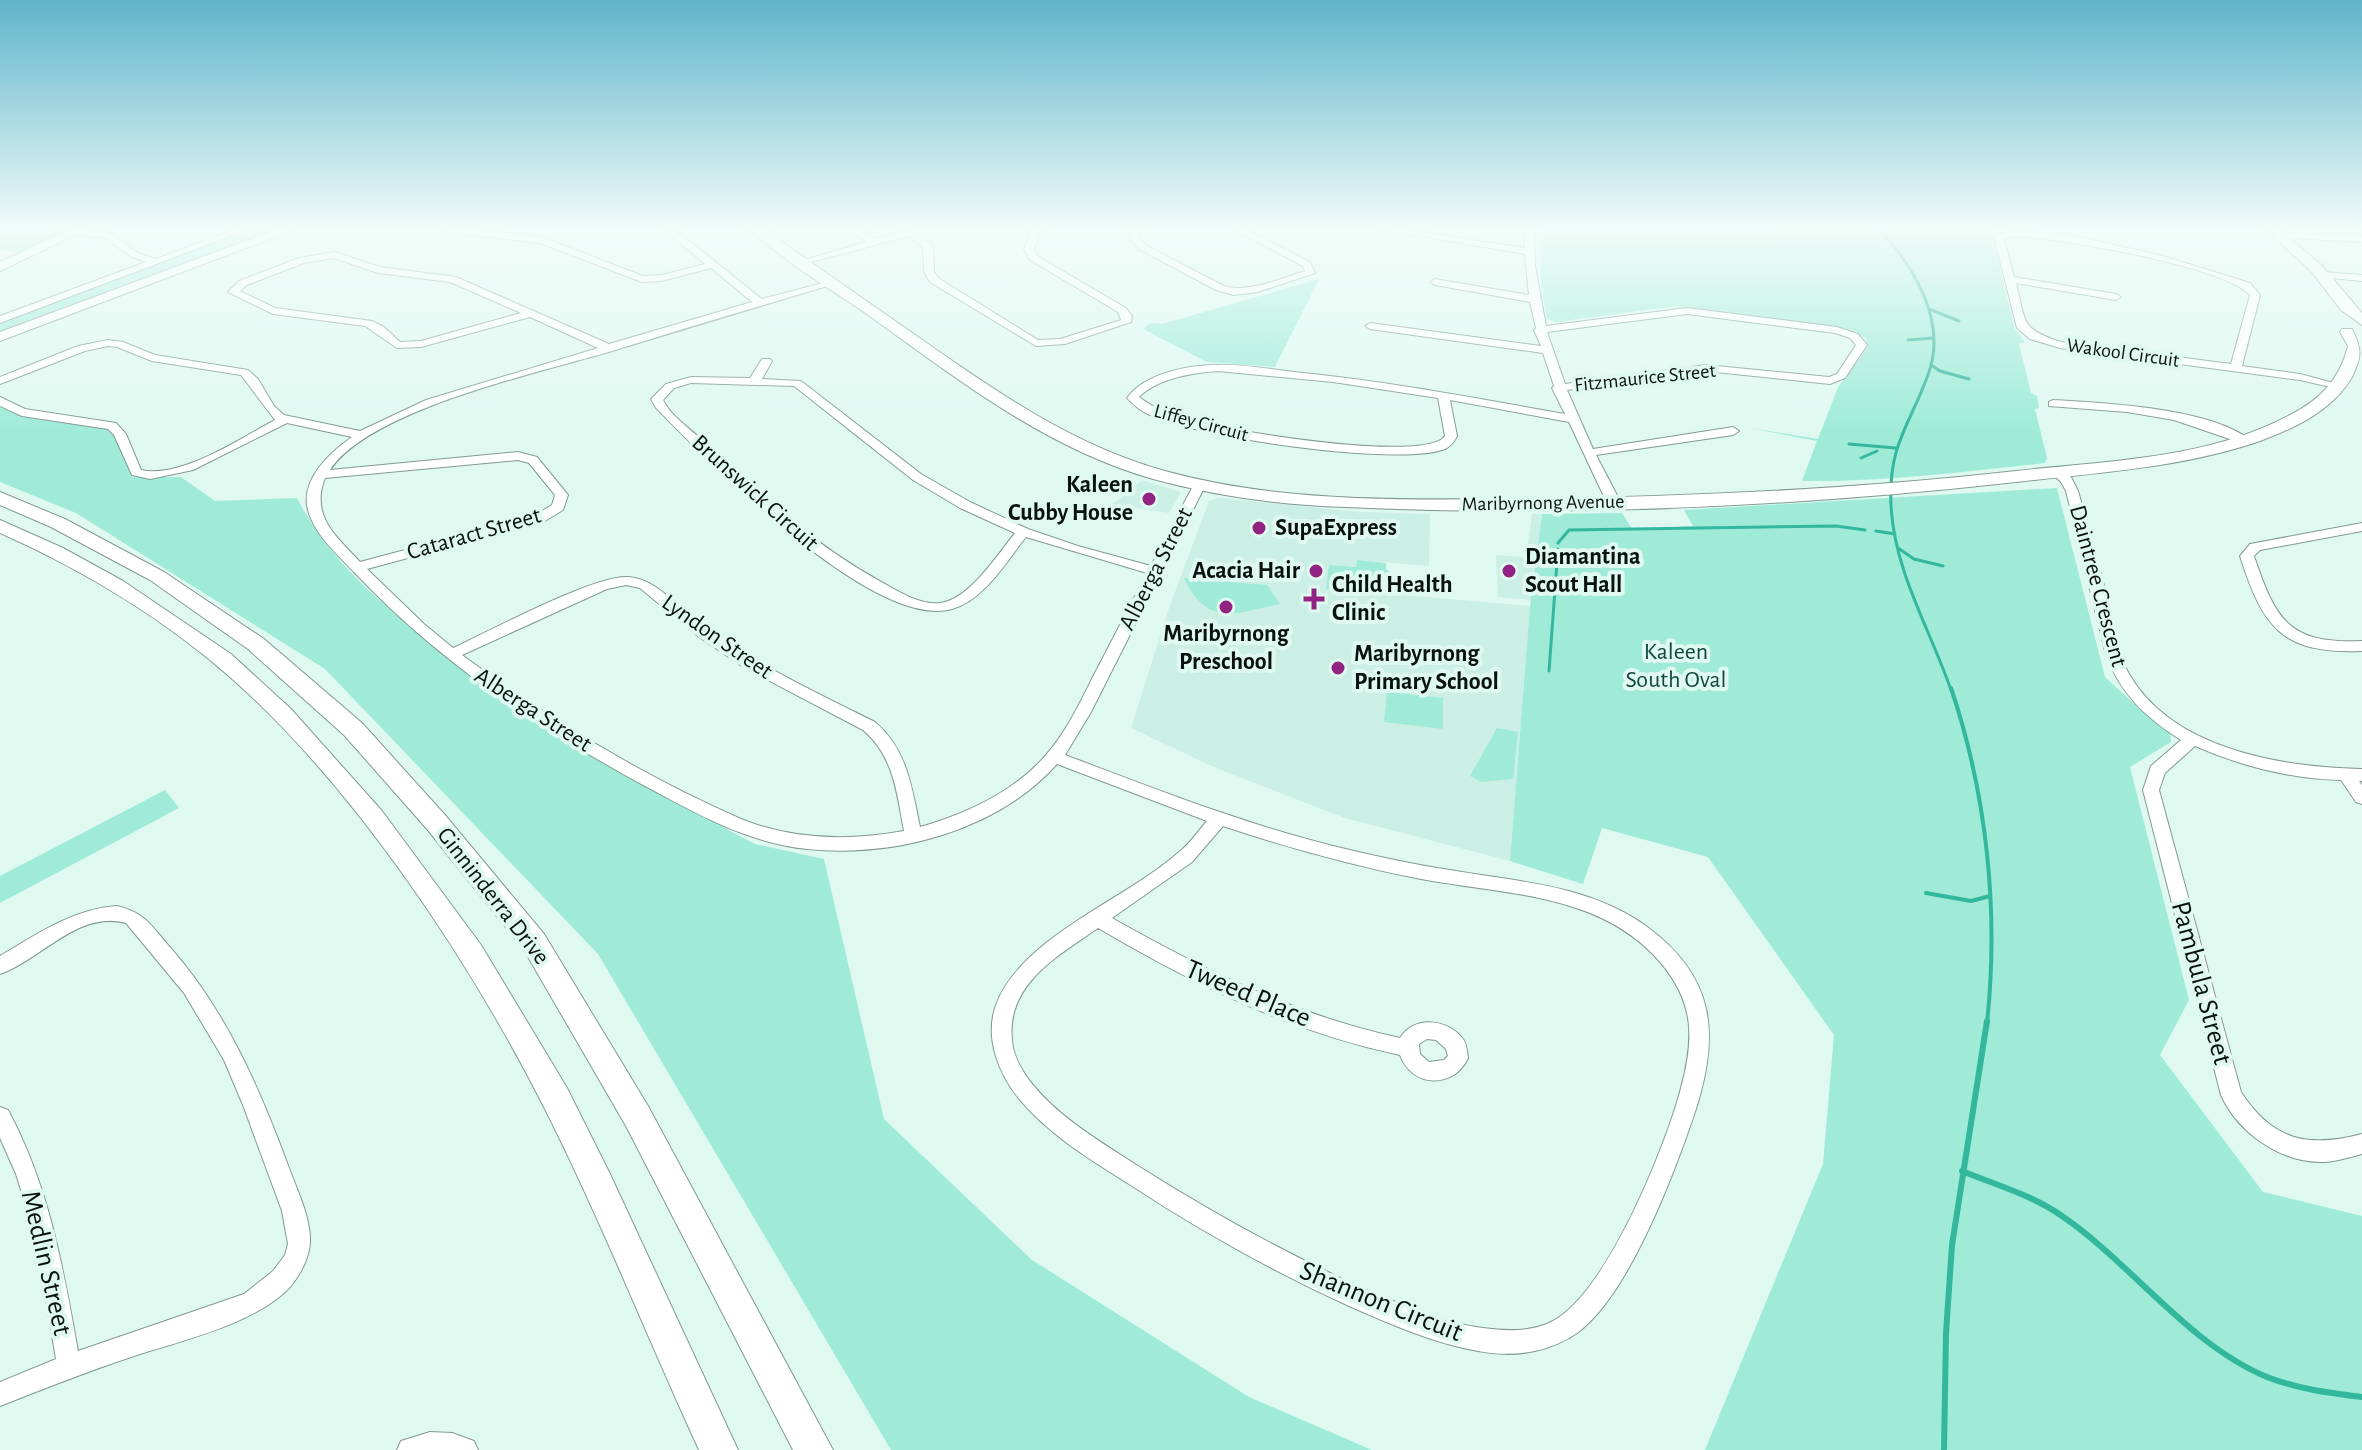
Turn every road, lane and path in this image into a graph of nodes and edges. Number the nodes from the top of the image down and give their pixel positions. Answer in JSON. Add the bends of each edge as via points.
{"nodes":[{"id":1,"x":63,"y":297,"type":"edge"},
{"id":2,"x":111,"y":297,"type":"edge"},
{"id":3,"x":243,"y":297,"type":"edge"},
{"id":4,"x":492,"y":297,"type":"edge"},
{"id":5,"x":752,"y":297,"type":"edge"},
{"id":6,"x":781,"y":297,"type":"edge"},
{"id":7,"x":851,"y":297,"type":"edge"},
{"id":8,"x":960,"y":297,"type":"edge"},
{"id":9,"x":1099,"y":297,"type":"edge"},
{"id":10,"x":1520,"y":297,"type":"edge"},
{"id":11,"x":2014,"y":297,"type":"edge"},
{"id":12,"x":2255,"y":297,"type":"edge"},
{"id":13,"x":2336,"y":297,"type":"edge"},
{"id":14,"x":1533,"y":299,"type":"joint"},
{"id":15,"x":760,"y":303,"type":"junction"},
{"id":16,"x":531,"y":314,"type":"junction"},
{"id":17,"x":0,"y":320,"type":"edge"},
{"id":18,"x":1370,"y":326,"type":"dead end"},
{"id":19,"x":2356,"y":329,"type":"edge"},
{"id":20,"x":1539,"y":330,"type":"junction"},
{"id":21,"x":0,"y":339,"type":"edge"},
{"id":22,"x":608,"y":348,"type":"junction"},
{"id":23,"x":1545,"y":350,"type":"junction"},
{"id":24,"x":766,"y":361,"type":"dead end"},
{"id":25,"x":2236,"y":368,"type":"junction"},
{"id":26,"x":755,"y":380,"type":"junction"},
{"id":27,"x":0,"y":381,"type":"edge"},
{"id":28,"x":2339,"y":386,"type":"junction"},
{"id":29,"x":1558,"y":388,"type":"junction"},
{"id":30,"x":1443,"y":395,"type":"junction"},
{"id":31,"x":0,"y":401,"type":"edge"},
{"id":32,"x":2053,"y":404,"type":"dead end"},
{"id":33,"x":1572,"y":419,"type":"junction"},
{"id":34,"x":284,"y":420,"type":"junction"},
{"id":35,"x":1733,"y":431,"type":"dead end"},
{"id":36,"x":362,"y":435,"type":"junction"},
{"id":37,"x":2244,"y":440,"type":"junction"},
{"id":38,"x":1588,"y":453,"type":"junction"},
{"id":39,"x":2056,"y":472,"type":"junction"},
{"id":40,"x":321,"y":475,"type":"junction"},
{"id":41,"x":1200,"y":484,"type":"junction"},
{"id":42,"x":0,"y":498,"type":"edge"},
{"id":43,"x":1614,"y":503,"type":"junction"},
{"id":44,"x":0,"y":526,"type":"edge"},
{"id":45,"x":2362,"y":527,"type":"edge"},
{"id":46,"x":1023,"y":532,"type":"junction"},
{"id":47,"x":357,"y":567,"type":"junction"},
{"id":48,"x":1155,"y":571,"type":"junction"},
{"id":49,"x":2362,"y":646,"type":"edge"},
{"id":50,"x":452,"y":654,"type":"junction"},
{"id":51,"x":2194,"y":738,"type":"junction"},
{"id":52,"x":1054,"y":757,"type":"junction"},
{"id":53,"x":2354,"y":775,"type":"edge"},
{"id":54,"x":2362,"y":798,"type":"edge"},
{"id":55,"x":1219,"y":819,"type":"junction"},
{"id":56,"x":913,"y":835,"type":"junction"},
{"id":57,"x":1097,"y":919,"type":"junction"},
{"id":58,"x":0,"y":966,"type":"edge"},
{"id":59,"x":1407,"y":1048,"type":"dead end"},
{"id":60,"x":0,"y":1117,"type":"edge"},
{"id":61,"x":2362,"y":1144,"type":"edge"},
{"id":62,"x":69,"y":1366,"type":"junction"},
{"id":63,"x":0,"y":1394,"type":"edge"},
{"id":64,"x":410,"y":1450,"type":"edge"},
{"id":65,"x":465,"y":1450,"type":"edge"},
{"id":66,"x":719,"y":1450,"type":"edge"},
{"id":67,"x":814,"y":1450,"type":"edge"}],
"edges":[{"from":1,"to":17,"type":"street"},
{"from":2,"to":21,"type":"street"},
{"from":3,"to":16,"type":"street","via":[[273,311],[368,323],[401,345]]},
{"from":4,"to":16,"type":"street"},
{"from":5,"to":15,"type":"street"},
{"from":6,"to":15,"type":"street"},
{"from":7,"to":41,"type":"street","name":"Maribyrnong Avenue","via":[[1053,434],[1129,465]]},
{"from":8,"to":9,"type":"street","via":[[1029,341],[1057,343],[1124,324],[1127,316],[1122,310]]},
{"from":10,"to":14,"type":"street"},
{"from":11,"to":25,"type":"street","name":"Wakool Circuit","via":[[2022,328],[2039,339]]},
{"from":12,"to":25,"type":"street","name":"Wakool Circuit"},
{"from":13,"to":19,"type":"street","name":"Maribyrnong Avenue"},
{"from":14,"to":20,"type":"street"},
{"from":15,"to":22,"type":"street"},
{"from":16,"to":22,"type":"street"},
{"from":18,"to":23,"type":"street"},
{"from":19,"to":28,"type":"street","name":"Maribyrnong Avenue","via":[[2351,365]]},
{"from":20,"to":23,"type":"street"},
{"from":20,"to":29,"type":"street","name":"Fitzmaurice Street","via":[[1694,311],[1837,330],[1862,345],[1841,376],[1830,381],[1706,368]]},
{"from":22,"to":36,"type":"street","via":[[434,401]]},
{"from":23,"to":29,"type":"street"},
{"from":24,"to":26,"type":"street"},
{"from":25,"to":28,"type":"street","name":"Wakool Circuit"},
{"from":26,"to":46,"type":"street","name":"Brunswick Circuit","via":[[801,384],[917,477]]},
{"from":26,"to":46,"type":"street","name":"Brunswick Circuit","via":[[686,381],[663,391],[657,401],[776,519],[858,576],[919,606],[950,606],[969,594]]},
{"from":27,"to":34,"type":"street","via":[[82,348],[116,343],[152,358],[244,372]]},
{"from":28,"to":37,"type":"street","name":"Maribyrnong Avenue","via":[[2299,418]]},
{"from":29,"to":33,"type":"street"},
{"from":30,"to":30,"type":"street","name":"Liffey Circuit","via":[[1451,439],[1424,449],[1322,446],[1251,437],[1160,414],[1133,398],[1148,384],[1212,368]]},
{"from":30,"to":33,"type":"street","name":"Liffey Circuit"},
{"from":31,"to":34,"type":"street","via":[[22,412],[112,426],[134,470],[150,476],[184,470]]},
{"from":32,"to":37,"type":"street","via":[[2170,413]]},
{"from":33,"to":38,"type":"street"},
{"from":34,"to":36,"type":"street"},
{"from":35,"to":38,"type":"street"},
{"from":36,"to":40,"type":"street"},
{"from":37,"to":39,"type":"street","name":"Maribyrnong Avenue"},
{"from":38,"to":43,"type":"street"},
{"from":39,"to":43,"type":"street","name":"Maribyrnong Avenue","via":[[1862,492]]},
{"from":39,"to":51,"type":"street","name":"Daintree Crescent","via":[[2072,491],[2120,672],[2146,706]]},
{"from":40,"to":47,"type":"street","name":"Alberga Street","via":[[314,497],[317,518]]},
{"from":40,"to":47,"type":"street","name":"Cataract Street","via":[[518,456],[535,461],[562,495],[558,507],[540,518]]},
{"from":41,"to":43,"type":"street","name":"Maribyrnong Avenue","via":[[1337,502]]},
{"from":41,"to":48,"type":"street","name":"Alberga Street"},
{"from":42,"to":67,"type":"main road","name":"Ginninderra Drive","via":[[157,576],[256,644],[353,729],[436,822],[534,942],[637,1116]]},
{"from":44,"to":66,"type":"main road","name":"Ginninderra Drive","via":[[124,592],[223,660],[307,740],[395,843],[484,969],[581,1147]]},
{"from":45,"to":49,"type":"street","via":[[2255,547],[2247,556],[2271,617],[2281,628],[2322,646]]},
{"from":46,"to":48,"type":"street","name":"Brunswick Circuit"},
{"from":47,"to":50,"type":"street","name":"Alberga Street"},
{"from":48,"to":52,"type":"street","name":"Alberga Street"},
{"from":50,"to":56,"type":"street","name":"Alberga Street","via":[[594,750],[746,829],[797,842],[835,844]]},
{"from":50,"to":56,"type":"street","name":"Lyndon Street","via":[[603,585],[641,583],[750,665],[883,736],[895,757]]},
{"from":51,"to":53,"type":"street","name":"Daintree Crescent","via":[[2269,767]]},
{"from":51,"to":61,"type":"street","name":"Pambula Street","via":[[2157,770],[2151,790],[2231,1095],[2256,1125],[2285,1143],[2325,1152]]},
{"from":52,"to":55,"type":"street","name":"Shannon Circuit"},
{"from":52,"to":56,"type":"street","name":"Alberga Street","via":[[987,808]]},
{"from":53,"to":54,"type":"street"},
{"from":55,"to":57,"type":"street","name":"Shannon Circuit","via":[[1186,857]]},
{"from":55,"to":57,"type":"street","name":"Shannon Circuit","via":[[1372,862],[1576,898],[1629,923],[1676,968],[1700,1024],[1698,1066],[1675,1139],[1642,1215],[1598,1294],[1579,1317],[1538,1339],[1505,1343],[1471,1340],[1398,1313],[1197,1215],[1034,1102],[1015,1082],[1004,1058],[1005,1007],[1034,964]]},
{"from":57,"to":59,"type":"street","name":"Tweed Place","via":[[1248,997],[1335,1031]]},
{"from":58,"to":62,"type":"street","via":[[88,917],[120,911],[132,917],[192,988],[233,1057],[294,1215],[299,1244],[274,1288],[250,1304]]},
{"from":60,"to":62,"type":"street","name":"Medlin Street","via":[[12,1136],[43,1227]]},
{"from":62,"to":63,"type":"street"},
{"from":64,"to":65,"type":"street","via":[[455,1444]]}]}
